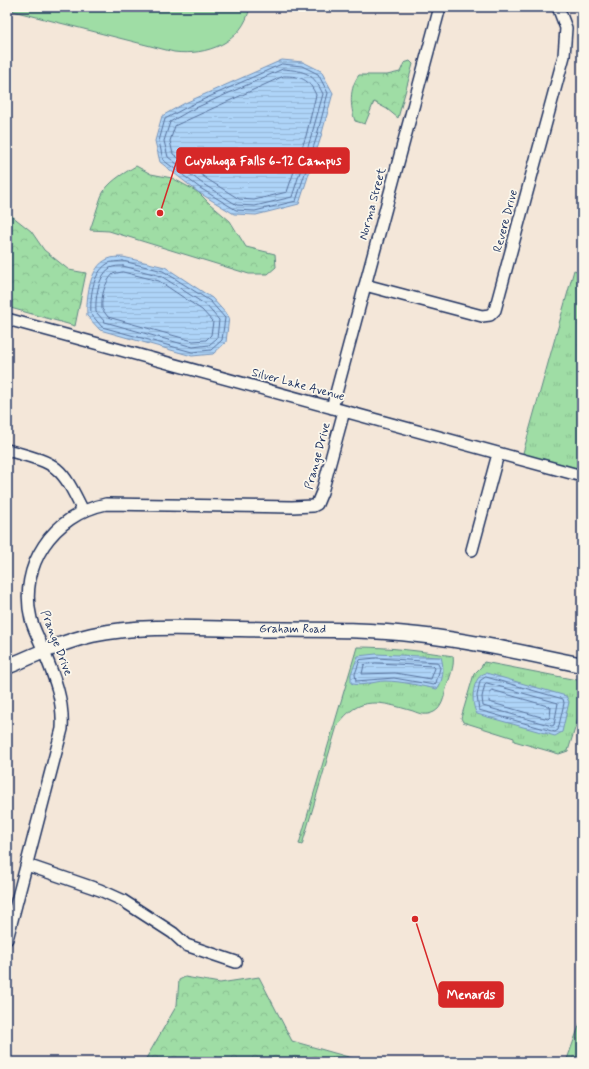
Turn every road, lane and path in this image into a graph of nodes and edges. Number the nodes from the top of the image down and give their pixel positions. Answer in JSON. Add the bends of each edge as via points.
{"nodes":[{"id":1,"x":440,"y":7,"type":"edge"},
{"id":2,"x":558,"y":7,"type":"edge"},
{"id":3,"x":365,"y":284,"type":"junction"},
{"id":4,"x":7,"y":319,"type":"edge"},
{"id":5,"x":332,"y":408,"type":"junction"},
{"id":6,"x":344,"y":411,"type":"junction"},
{"id":7,"x":7,"y":450,"type":"edge"},
{"id":8,"x":498,"y":454,"type":"junction"},
{"id":9,"x":582,"y":476,"type":"edge"},
{"id":10,"x":83,"y":511,"type":"junction"},
{"id":11,"x":472,"y":550,"type":"dead end"},
{"id":12,"x":44,"y":651,"type":"junction"},
{"id":13,"x":582,"y":665,"type":"edge"},
{"id":14,"x":7,"y":667,"type":"edge"},
{"id":15,"x":27,"y":865,"type":"junction"},
{"id":16,"x":7,"y":939,"type":"edge"},
{"id":17,"x":236,"y":962,"type":"dead end"}],
"edges":[{"from":1,"to":3,"type":"street","name":"Norma Street"},
{"from":2,"to":3,"type":"street","name":"Revere Drive","via":[[566,28],[564,56],[495,310],[490,315],[482,316]]},
{"from":3,"to":5,"type":"street","name":"Norma Street"},
{"from":4,"to":5,"type":"street","name":"Silver Lake Avenue"},
{"from":5,"to":6,"type":"street","name":"Silver Lake Avenue"},
{"from":6,"to":8,"type":"street","name":"Silver Lake Avenue"},
{"from":6,"to":10,"type":"street","name":"Prange Drive","via":[[320,500],[313,506],[115,503]]},
{"from":7,"to":10,"type":"street","via":[[42,460],[60,470],[70,483]]},
{"from":8,"to":9,"type":"street","name":"Silver Lake Avenue"},
{"from":8,"to":11,"type":"street"},
{"from":10,"to":12,"type":"street","name":"Prange Drive","via":[[51,534],[34,565],[28,592],[28,606],[31,621]]},
{"from":12,"to":13,"type":"main road","name":"Graham Road","via":[[92,635],[136,629],[320,630],[418,635]]},
{"from":12,"to":14,"type":"main road","name":"Graham Road"},
{"from":12,"to":15,"type":"street","name":"Prange Drive","via":[[62,700],[62,729]]},
{"from":15,"to":16,"type":"street","name":"Prange Drive"},
{"from":15,"to":17,"type":"street","via":[[122,900],[173,933],[186,946]]}]}
